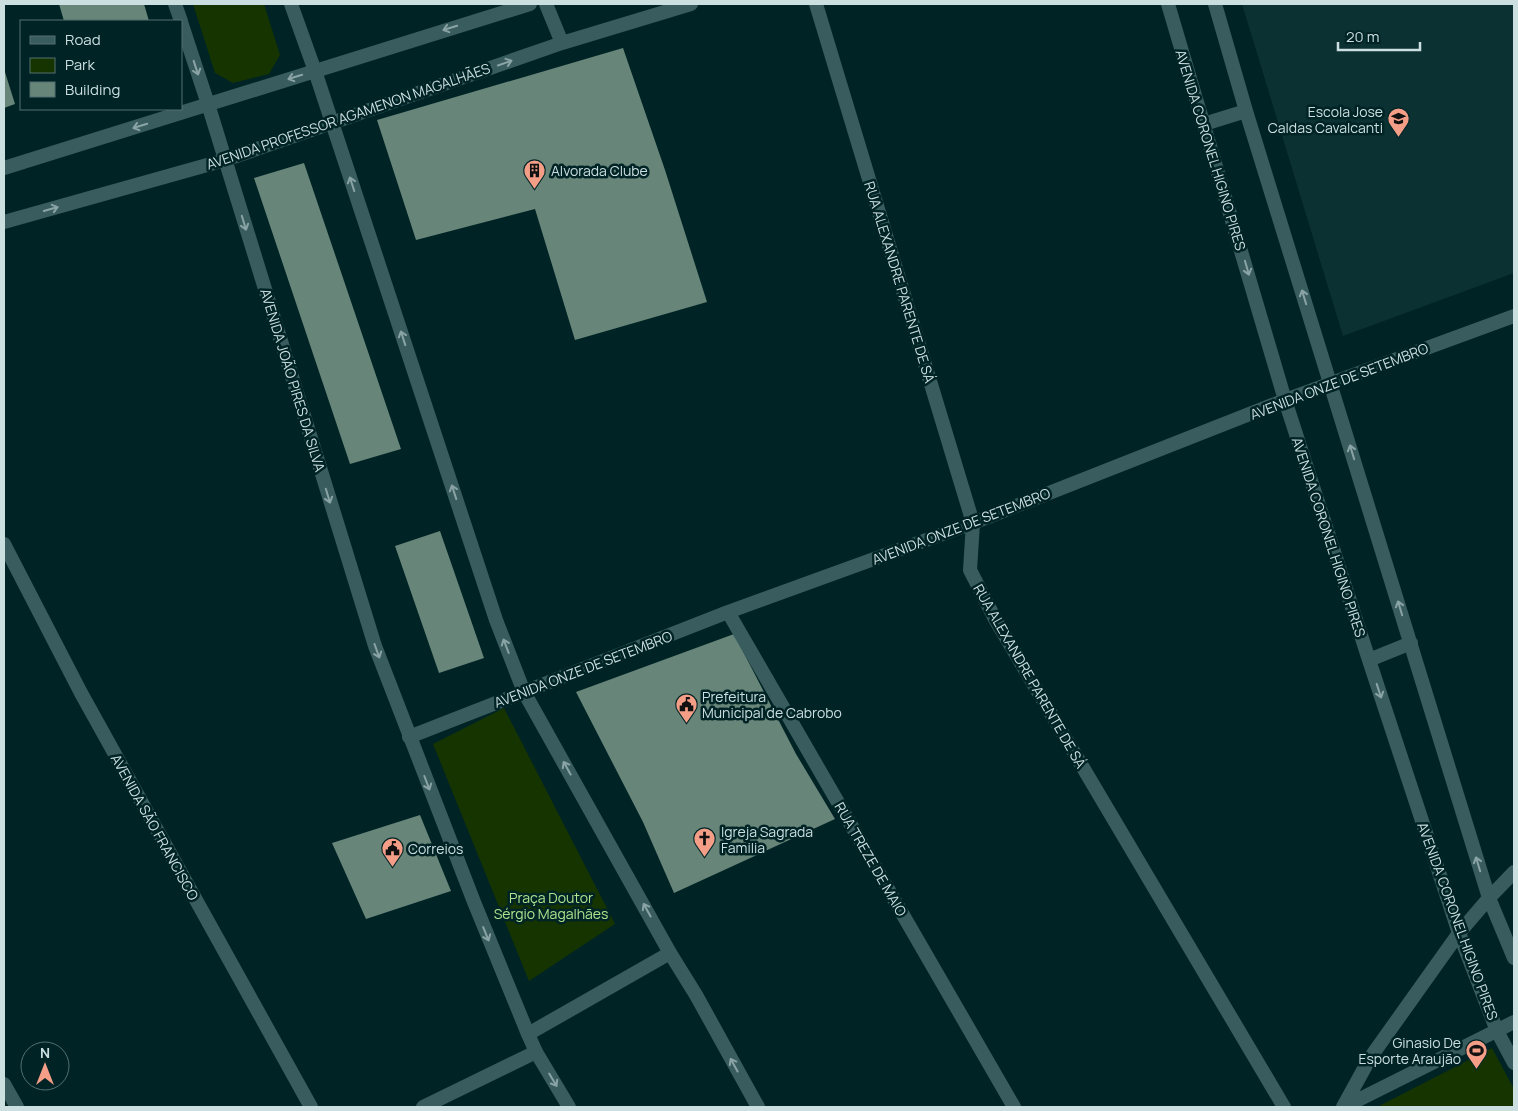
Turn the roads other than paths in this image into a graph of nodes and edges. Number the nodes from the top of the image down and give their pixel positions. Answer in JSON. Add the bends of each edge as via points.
{"nodes":[{"id":1,"x":175,"y":4,"type":"edge"},
{"id":2,"x":291,"y":4,"type":"edge"},
{"id":3,"x":530,"y":4,"type":"edge"},
{"id":4,"x":546,"y":4,"type":"edge"},
{"id":5,"x":691,"y":4,"type":"edge"},
{"id":6,"x":816,"y":4,"type":"edge"},
{"id":7,"x":1168,"y":4,"type":"edge"},
{"id":8,"x":1215,"y":4,"type":"edge"},
{"id":9,"x":180,"y":20,"type":"edge"},
{"id":10,"x":182,"y":25,"type":"edge"},
{"id":11,"x":562,"y":44,"type":"junction"},
{"id":12,"x":315,"y":71,"type":"junction"},
{"id":13,"x":208,"y":104,"type":"junction"},
{"id":14,"x":1246,"y":111,"type":"junction"},
{"id":15,"x":332,"y":124,"type":"junction"},
{"id":16,"x":1204,"y":124,"type":"junction"},
{"id":17,"x":225,"y":160,"type":"junction"},
{"id":18,"x":4,"y":168,"type":"edge"},
{"id":19,"x":4,"y":222,"type":"edge"},
{"id":20,"x":1514,"y":316,"type":"edge"},
{"id":21,"x":1331,"y":383,"type":"junction"},
{"id":22,"x":1285,"y":400,"type":"junction"},
{"id":23,"x":973,"y":523,"type":"junction"},
{"id":24,"x":4,"y":544,"type":"edge"},
{"id":25,"x":728,"y":612,"type":"junction"},
{"id":26,"x":1411,"y":643,"type":"junction"},
{"id":27,"x":1369,"y":660,"type":"junction"},
{"id":28,"x":524,"y":692,"type":"junction"},
{"id":29,"x":409,"y":737,"type":"junction"},
{"id":30,"x":1514,"y":872,"type":"edge"},
{"id":31,"x":1488,"y":898,"type":"junction"},
{"id":32,"x":1459,"y":933,"type":"junction"},
{"id":33,"x":670,"y":953,"type":"junction"},
{"id":34,"x":1514,"y":958,"type":"edge"},
{"id":35,"x":1514,"y":1022,"type":"edge"},
{"id":36,"x":1497,"y":1031,"type":"junction"},
{"id":37,"x":528,"y":1034,"type":"junction"},
{"id":38,"x":536,"y":1052,"type":"junction"},
{"id":39,"x":1514,"y":1063,"type":"edge"},
{"id":40,"x":4,"y":1084,"type":"edge"},
{"id":41,"x":16,"y":1107,"type":"edge"},
{"id":42,"x":311,"y":1107,"type":"edge"},
{"id":43,"x":424,"y":1107,"type":"edge"},
{"id":44,"x":569,"y":1107,"type":"edge"},
{"id":45,"x":758,"y":1107,"type":"edge"},
{"id":46,"x":1014,"y":1107,"type":"edge"},
{"id":47,"x":1284,"y":1107,"type":"edge"},
{"id":48,"x":1344,"y":1107,"type":"edge"}],
"edges":[{"from":1,"to":9,"type":"street","name":"AVENIDA JOÃO PIRES DA SILVA"},
{"from":2,"to":12,"type":"street"},
{"from":3,"to":12,"type":"street","one_way":true},
{"from":4,"to":11,"type":"street"},
{"from":5,"to":11,"type":"street","name":"AVENIDA PROFESSOR AGAMENON MAGALHÃES"},
{"from":6,"to":23,"type":"street","name":"RUA ALEXANDRE PARENTE DE SÁ"},
{"from":7,"to":16,"type":"street","name":"AVENIDA CORONEL HIGINO PIRES"},
{"from":8,"to":14,"type":"street"},
{"from":10,"to":13,"type":"street","name":"AVENIDA JOÃO PIRES DA SILVA","one_way":true},
{"from":15,"to":11,"type":"street","name":"AVENIDA PROFESSOR AGAMENON MAGALHÃES","one_way":true},
{"from":12,"to":13,"type":"street","one_way":true},
{"from":12,"to":15,"type":"street"},
{"from":13,"to":17,"type":"street","name":"AVENIDA JOÃO PIRES DA SILVA"},
{"from":13,"to":18,"type":"street","one_way":true},
{"from":14,"to":16,"type":"street"},
{"from":21,"to":14,"type":"street","one_way":true},
{"from":15,"to":17,"type":"street","name":"AVENIDA PROFESSOR AGAMENON MAGALHÃES"},
{"from":28,"to":15,"type":"street","one_way":true,"via":[[496,620]]},
{"from":16,"to":22,"type":"street","name":"AVENIDA CORONEL HIGINO PIRES","one_way":true},
{"from":19,"to":17,"type":"street","name":"AVENIDA PROFESSOR AGAMENON MAGALHÃES","one_way":true},
{"from":17,"to":29,"type":"street","name":"AVENIDA JOÃO PIRES DA SILVA","one_way":true,"via":[[375,646]]},
{"from":20,"to":21,"type":"street","name":"AVENIDA ONZE DE SETEMBRO"},
{"from":21,"to":22,"type":"street","name":"AVENIDA ONZE DE SETEMBRO"},
{"from":26,"to":21,"type":"street","one_way":true},
{"from":22,"to":23,"type":"street","name":"AVENIDA ONZE DE SETEMBRO"},
{"from":22,"to":27,"type":"street","name":"AVENIDA CORONEL HIGINO PIRES"},
{"from":23,"to":25,"type":"street","name":"AVENIDA ONZE DE SETEMBRO"},
{"from":23,"to":47,"type":"street","name":"RUA ALEXANDRE PARENTE DE SÁ","via":[[970,570],[995,620]]},
{"from":24,"to":42,"type":"street","name":"AVENIDA SÃO FRANCISCO","via":[[81,692]]},
{"from":25,"to":28,"type":"street","name":"AVENIDA ONZE DE SETEMBRO"},
{"from":25,"to":46,"type":"street","name":"RUA TREZE DE MAIO"},
{"from":26,"to":27,"type":"street"},
{"from":31,"to":26,"type":"street","one_way":true},
{"from":27,"to":32,"type":"street","name":"AVENIDA CORONEL HIGINO PIRES","one_way":true},
{"from":28,"to":29,"type":"street","name":"AVENIDA ONZE DE SETEMBRO"},
{"from":33,"to":28,"type":"street","one_way":true},
{"from":29,"to":37,"type":"street","one_way":true},
{"from":30,"to":31,"type":"street"},
{"from":31,"to":32,"type":"street"},
{"from":31,"to":34,"type":"street"},
{"from":32,"to":36,"type":"street","name":"AVENIDA CORONEL HIGINO PIRES"},
{"from":32,"to":48,"type":"street","via":[[1370,1058]]},
{"from":33,"to":37,"type":"street"},
{"from":45,"to":33,"type":"street","one_way":true},
{"from":35,"to":36,"type":"street"},
{"from":36,"to":39,"type":"street","name":"AVENIDA CORONEL HIGINO PIRES"},
{"from":36,"to":48,"type":"street"},
{"from":37,"to":38,"type":"street"},
{"from":38,"to":43,"type":"street"},
{"from":38,"to":44,"type":"street","one_way":true},
{"from":40,"to":41,"type":"street"}]}
